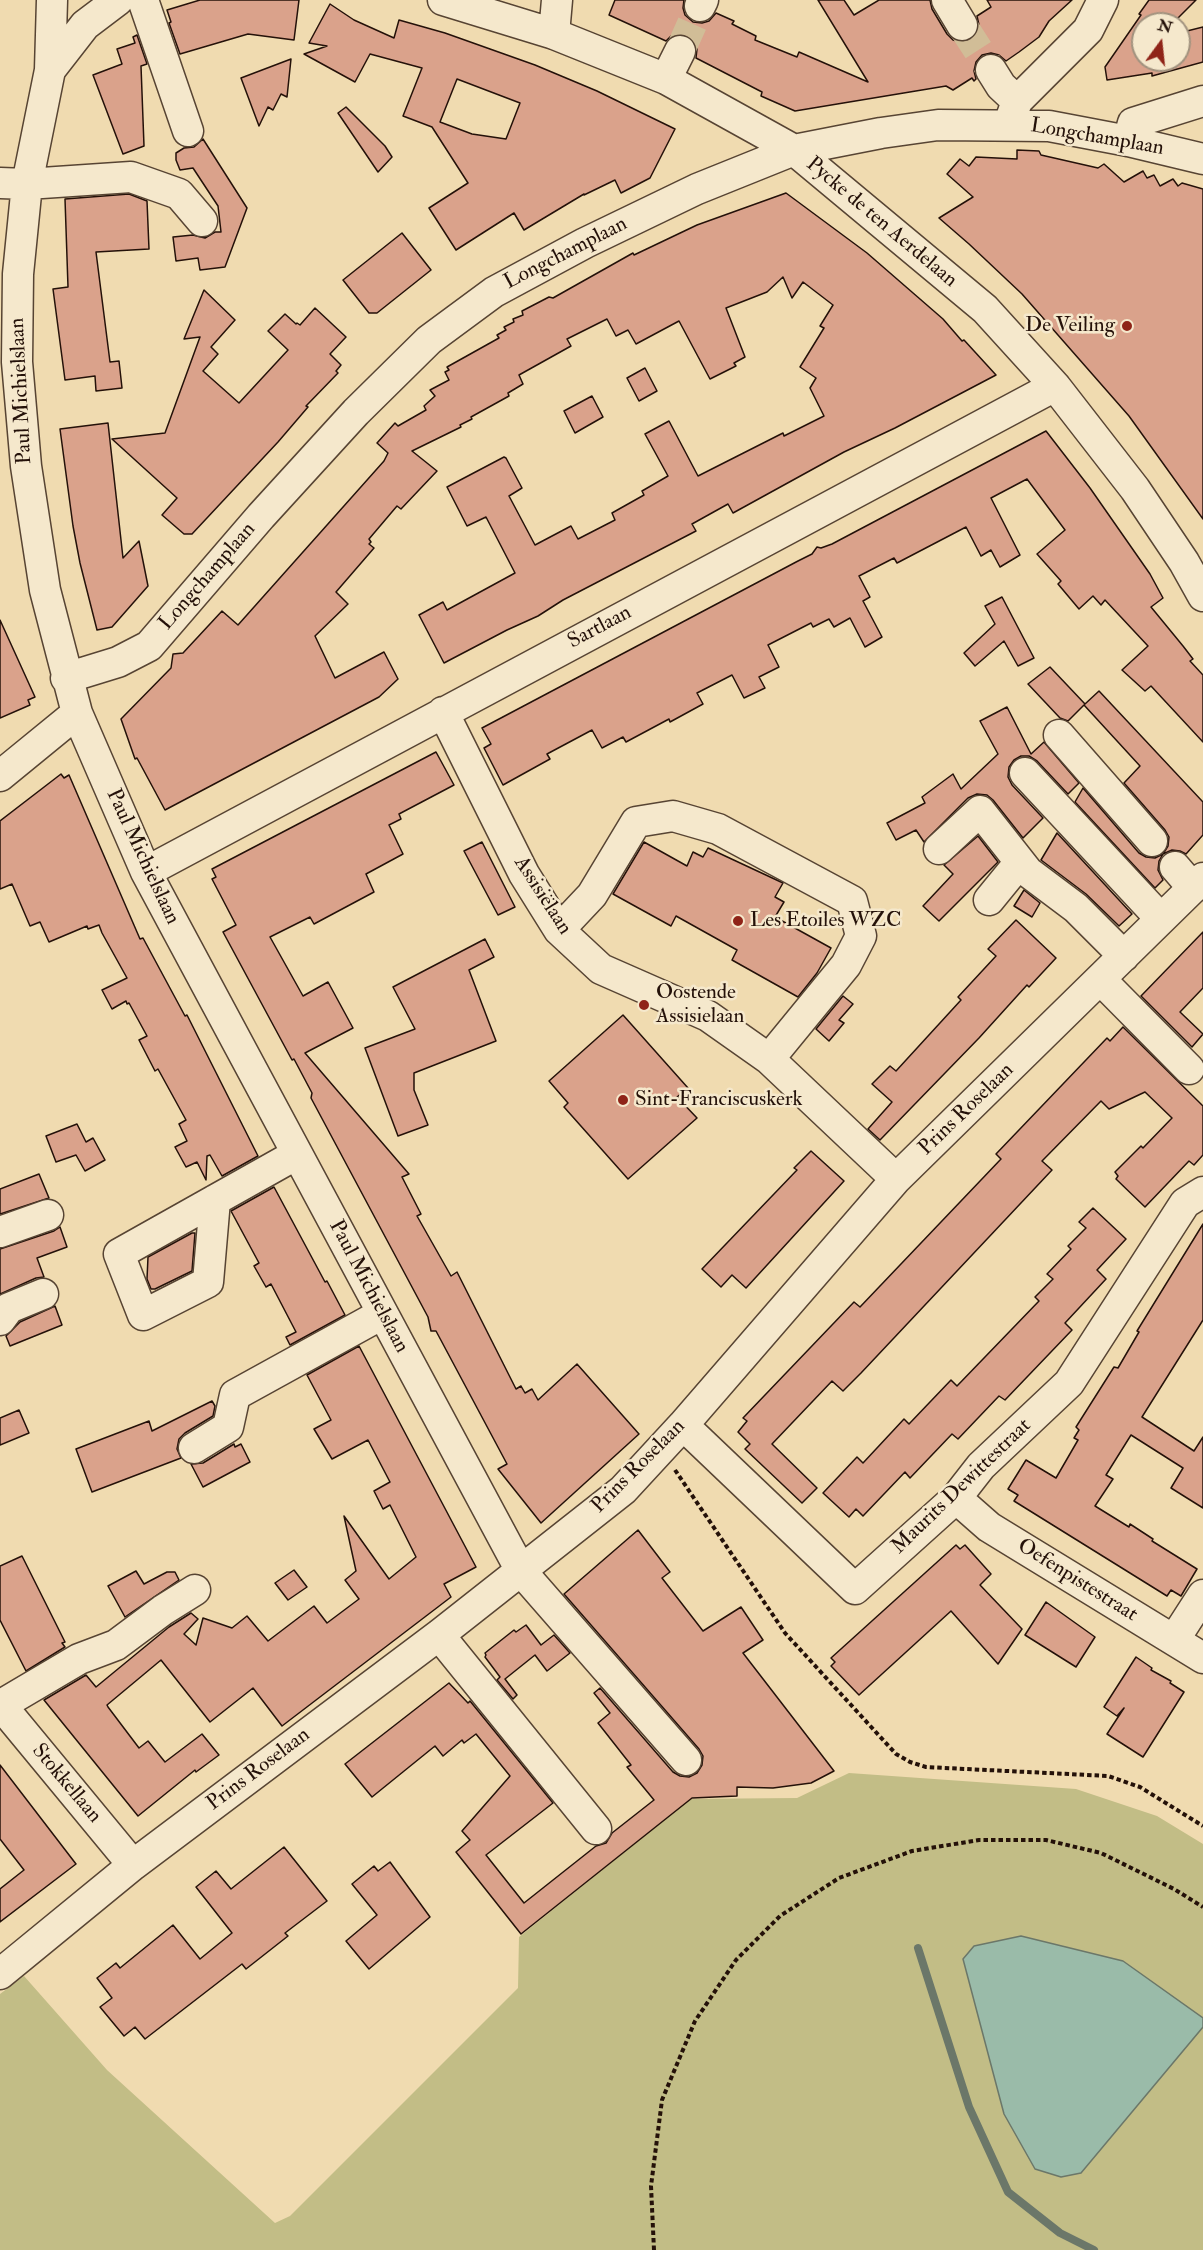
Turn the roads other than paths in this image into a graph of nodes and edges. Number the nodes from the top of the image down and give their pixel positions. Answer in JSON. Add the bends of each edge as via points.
{"nodes":[{"id":1,"x":52,"y":0,"type":"edge"},
{"id":2,"x":118,"y":0,"type":"edge"},
{"id":3,"x":143,"y":0,"type":"edge"},
{"id":4,"x":443,"y":0,"type":"edge"},
{"id":5,"x":557,"y":0,"type":"edge"},
{"id":6,"x":947,"y":0,"type":"edge"},
{"id":7,"x":1103,"y":0,"type":"edge"},
{"id":8,"x":962,"y":25,"type":"tunnel mouth"},
{"id":9,"x":554,"y":34,"type":"junction"},
{"id":10,"x":680,"y":51,"type":"tunnel mouth"},
{"id":11,"x":50,"y":70,"type":"junction"},
{"id":12,"x":991,"y":70,"type":"tunnel mouth"},
{"id":13,"x":666,"y":79,"type":"junction"},
{"id":14,"x":1203,"y":101,"type":"edge"},
{"id":15,"x":1013,"y":112,"type":"junction"},
{"id":16,"x":188,"y":131,"type":"dead end"},
{"id":17,"x":1128,"y":141,"type":"junction"},
{"id":18,"x":794,"y":150,"type":"junction"},
{"id":19,"x":1203,"y":159,"type":"edge"},
{"id":20,"x":13,"y":183,"type":"edge"},
{"id":21,"x":202,"y":221,"type":"dead end"},
{"id":22,"x":1056,"y":386,"type":"junction"},
{"id":23,"x":1194,"y":556,"type":"edge"},
{"id":24,"x":1203,"y":596,"type":"edge"},
{"id":25,"x":66,"y":678,"type":"junction"},
{"id":26,"x":443,"y":712,"type":"junction"},
{"id":27,"x":77,"y":713,"type":"junction"},
{"id":28,"x":1059,"y":735,"type":"dead end"},
{"id":29,"x":1025,"y":773,"type":"dead end"},
{"id":30,"x":0,"y":776,"type":"edge"},
{"id":31,"x":1152,"y":842,"type":"dead end"},
{"id":32,"x":939,"y":849,"type":"dead end"},
{"id":33,"x":1020,"y":862,"type":"junction"},
{"id":34,"x":146,"y":872,"type":"junction"},
{"id":35,"x":1190,"y":878,"type":"edge"},
{"id":36,"x":989,"y":900,"type":"dead end"},
{"id":37,"x":1161,"y":919,"type":"junction"},
{"id":38,"x":559,"y":930,"type":"junction"},
{"id":39,"x":1124,"y":956,"type":"junction"},
{"id":40,"x":1100,"y":979,"type":"junction"},
{"id":41,"x":769,"y":1059,"type":"junction"},
{"id":42,"x":1189,"y":1069,"type":"dead end"},
{"id":43,"x":297,"y":1154,"type":"junction"},
{"id":44,"x":896,"y":1179,"type":"junction"},
{"id":45,"x":1203,"y":1192,"type":"edge"},
{"id":46,"x":215,"y":1200,"type":"dead end"},
{"id":47,"x":48,"y":1215,"type":"dead end"},
{"id":48,"x":0,"y":1232,"type":"edge"},
{"id":49,"x":43,"y":1294,"type":"dead end"},
{"id":50,"x":382,"y":1314,"type":"junction"},
{"id":51,"x":0,"y":1320,"type":"edge"},
{"id":52,"x":683,"y":1425,"type":"junction"},
{"id":53,"x":194,"y":1448,"type":"dead end"},
{"id":54,"x":956,"y":1498,"type":"junction"},
{"id":55,"x":521,"y":1572,"type":"junction"},
{"id":56,"x":195,"y":1590,"type":"dead end"},
{"id":57,"x":1203,"y":1595,"type":"edge"},
{"id":58,"x":439,"y":1635,"type":"junction"},
{"id":59,"x":1174,"y":1640,"type":"junction"},
{"id":60,"x":1203,"y":1658,"type":"edge"},
{"id":61,"x":1,"y":1705,"type":"edge"},
{"id":62,"x":686,"y":1760,"type":"dead end"},
{"id":63,"x":596,"y":1829,"type":"dead end"},
{"id":64,"x":133,"y":1865,"type":"junction"},
{"id":65,"x":0,"y":1974,"type":"edge"}],
"edges":[{"from":1,"to":11,"type":"street","name":"Paul Michielslaan"},
{"from":2,"to":11,"type":"street","via":[[85,26]]},
{"from":3,"to":16,"type":"street"},
{"from":4,"to":9,"type":"street","name":"Pycke de ten Aerdelaan"},
{"from":5,"to":9,"type":"street"},
{"from":6,"to":8,"type":"street"},
{"from":7,"to":15,"type":"street","via":[[1088,30]]},
{"from":9,"to":13,"type":"street","name":"Pycke de ten Aerdelaan"},
{"from":10,"to":13,"type":"street"},
{"from":11,"to":20,"type":"street","name":"Paul Michielslaan"},
{"from":12,"to":15,"type":"street"},
{"from":13,"to":18,"type":"street","name":"Pycke de ten Aerdelaan"},
{"from":14,"to":17,"type":"street","via":[[1133,123]]},
{"from":15,"to":17,"type":"street","name":"Longchamplaan","via":[[1049,126]]},
{"from":15,"to":18,"type":"street","name":"Longchamplaan"},
{"from":17,"to":19,"type":"street","name":"Longchamplaan"},
{"from":18,"to":22,"type":"street","name":"Pycke de ten Aerdelaan","via":[[985,309]]},
{"from":18,"to":25,"type":"street","name":"Longchamplaan","via":[[677,199],[494,292],[429,340],[356,412],[149,646],[118,662]]},
{"from":20,"to":21,"type":"street","via":[[131,177],[179,194]]},
{"from":20,"to":25,"type":"street","name":"Paul Michielslaan","via":[[18,374],[26,466],[43,579]]},
{"from":22,"to":23,"type":"street","name":"Pycke de ten Aerdelaan","via":[[1135,489]]},
{"from":22,"to":26,"type":"street","name":"Sartlaan"},
{"from":23,"to":24,"type":"street","name":"Pycke de ten Aerdelaan"},
{"from":25,"to":27,"type":"street","name":"Paul Michielslaan"},
{"from":26,"to":34,"type":"street","name":"Sartlaan"},
{"from":26,"to":38,"type":"street","name":"Assisiëlaan","via":[[524,874]]},
{"from":27,"to":30,"type":"street"},
{"from":27,"to":34,"type":"street","name":"Paul Michielslaan"},
{"from":28,"to":31,"type":"street"},
{"from":29,"to":37,"type":"street"},
{"from":32,"to":33,"type":"street","via":[[980,811]]},
{"from":33,"to":36,"type":"street"},
{"from":33,"to":39,"type":"street","via":[[1076,908]]},
{"from":34,"to":43,"type":"street","name":"Paul Michielslaan"},
{"from":35,"to":37,"type":"street","name":"Prins Roselaan"},
{"from":37,"to":39,"type":"street","name":"Prins Roselaan"},
{"from":38,"to":41,"type":"street","name":"Assisiëlaan","via":[[601,969],[708,1016]]},
{"from":38,"to":41,"type":"street","via":[[592,895],[636,822],[673,816],[718,829],[852,901],[861,936],[846,965]]},
{"from":39,"to":40,"type":"street","name":"Prins Roselaan"},
{"from":40,"to":42,"type":"street"},
{"from":40,"to":44,"type":"street","name":"Prins Roselaan"},
{"from":41,"to":44,"type":"street","name":"Assisiëlaan"},
{"from":43,"to":46,"type":"street"},
{"from":43,"to":50,"type":"street","name":"Paul Michielslaan"},
{"from":44,"to":52,"type":"street","name":"Prins Roselaan"},
{"from":45,"to":54,"type":"street","name":"Maurits Dewittestraat","via":[[1185,1203],[1069,1383],[981,1466]]},
{"from":47,"to":48,"type":"street"},
{"from":49,"to":51,"type":"street","via":[[9,1308]]},
{"from":50,"to":53,"type":"street","via":[[235,1395],[228,1426]]},
{"from":50,"to":55,"type":"street","name":"Paul Michielslaan"},
{"from":52,"to":54,"type":"street","name":"Maurits Dewittestraat","via":[[855,1588]]},
{"from":52,"to":55,"type":"street","name":"Prins Roselaan","via":[[623,1490]]},
{"from":54,"to":59,"type":"street","name":"Oefenpistestraat","via":[[989,1527]]},
{"from":55,"to":58,"type":"street","name":"Prins Roselaan"},
{"from":55,"to":62,"type":"street","name":"Paul Michielslaan"},
{"from":56,"to":61,"type":"street","via":[[116,1645],[79,1659]]},
{"from":57,"to":59,"type":"street"},
{"from":58,"to":63,"type":"street"},
{"from":58,"to":64,"type":"street","name":"Prins Roselaan"},
{"from":59,"to":60,"type":"street","name":"Oefenpistestraat"},
{"from":61,"to":64,"type":"street","name":"Stokkellaan"},
{"from":64,"to":65,"type":"street","name":"Prins Roselaan"}]}
